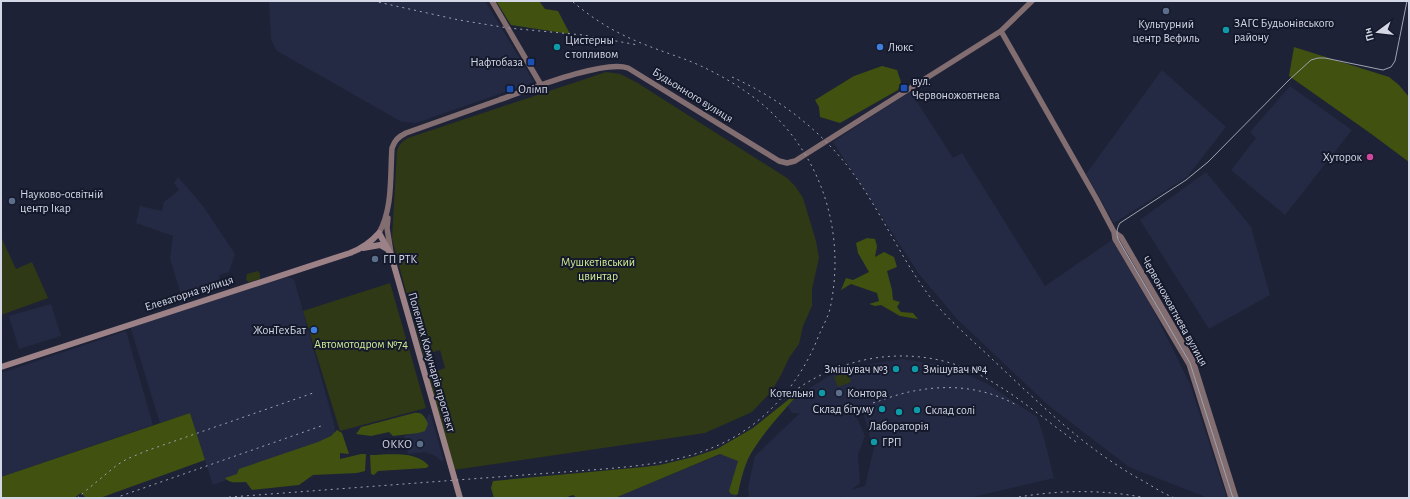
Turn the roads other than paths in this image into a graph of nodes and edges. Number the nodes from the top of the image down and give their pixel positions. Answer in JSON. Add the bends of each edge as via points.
{"nodes":[{"id":1,"x":492,"y":1,"type":"edge"},
{"id":2,"x":1032,"y":1,"type":"edge"},
{"id":3,"x":1001,"y":31,"type":"junction"},
{"id":4,"x":541,"y":85,"type":"junction"},
{"id":5,"x":388,"y":209,"type":"junction"},
{"id":6,"x":379,"y":233,"type":"junction"},
{"id":7,"x":358,"y":250,"type":"junction"},
{"id":8,"x":391,"y":255,"type":"junction"},
{"id":9,"x":1,"y":367,"type":"edge"},
{"id":10,"x":460,"y":498,"type":"edge"},
{"id":11,"x":1234,"y":498,"type":"edge"}],
"edges":[{"from":1,"to":4,"type":"main road"},
{"from":2,"to":3,"type":"main road","name":"Будьонного вулиця"},
{"from":3,"to":4,"type":"main road","name":"Будьонного вулиця","via":[[790,162],[779,161],[624,66],[586,72]]},
{"from":3,"to":11,"type":"main road","name":"Червоножовтнева вулиця","via":[[1114,232],[1115,239],[1188,364]]},
{"from":4,"to":5,"type":"main road","name":"Будьонного вулиця","via":[[399,136],[392,148]]},
{"from":5,"to":6,"type":"main road","name":"Будьонного вулиця"},
{"from":5,"to":8,"type":"main road"},
{"from":6,"to":7,"type":"main road","name":"Елеваторна вулиця"},
{"from":6,"to":8,"type":"main road","name":"Полеглих Комунарів проспект"},
{"from":7,"to":8,"type":"main road","via":[[380,245]]},
{"from":7,"to":9,"type":"main road","name":"Елеваторна вулиця"},
{"from":8,"to":10,"type":"main road","name":"Полеглих Комунарів проспект"}]}
